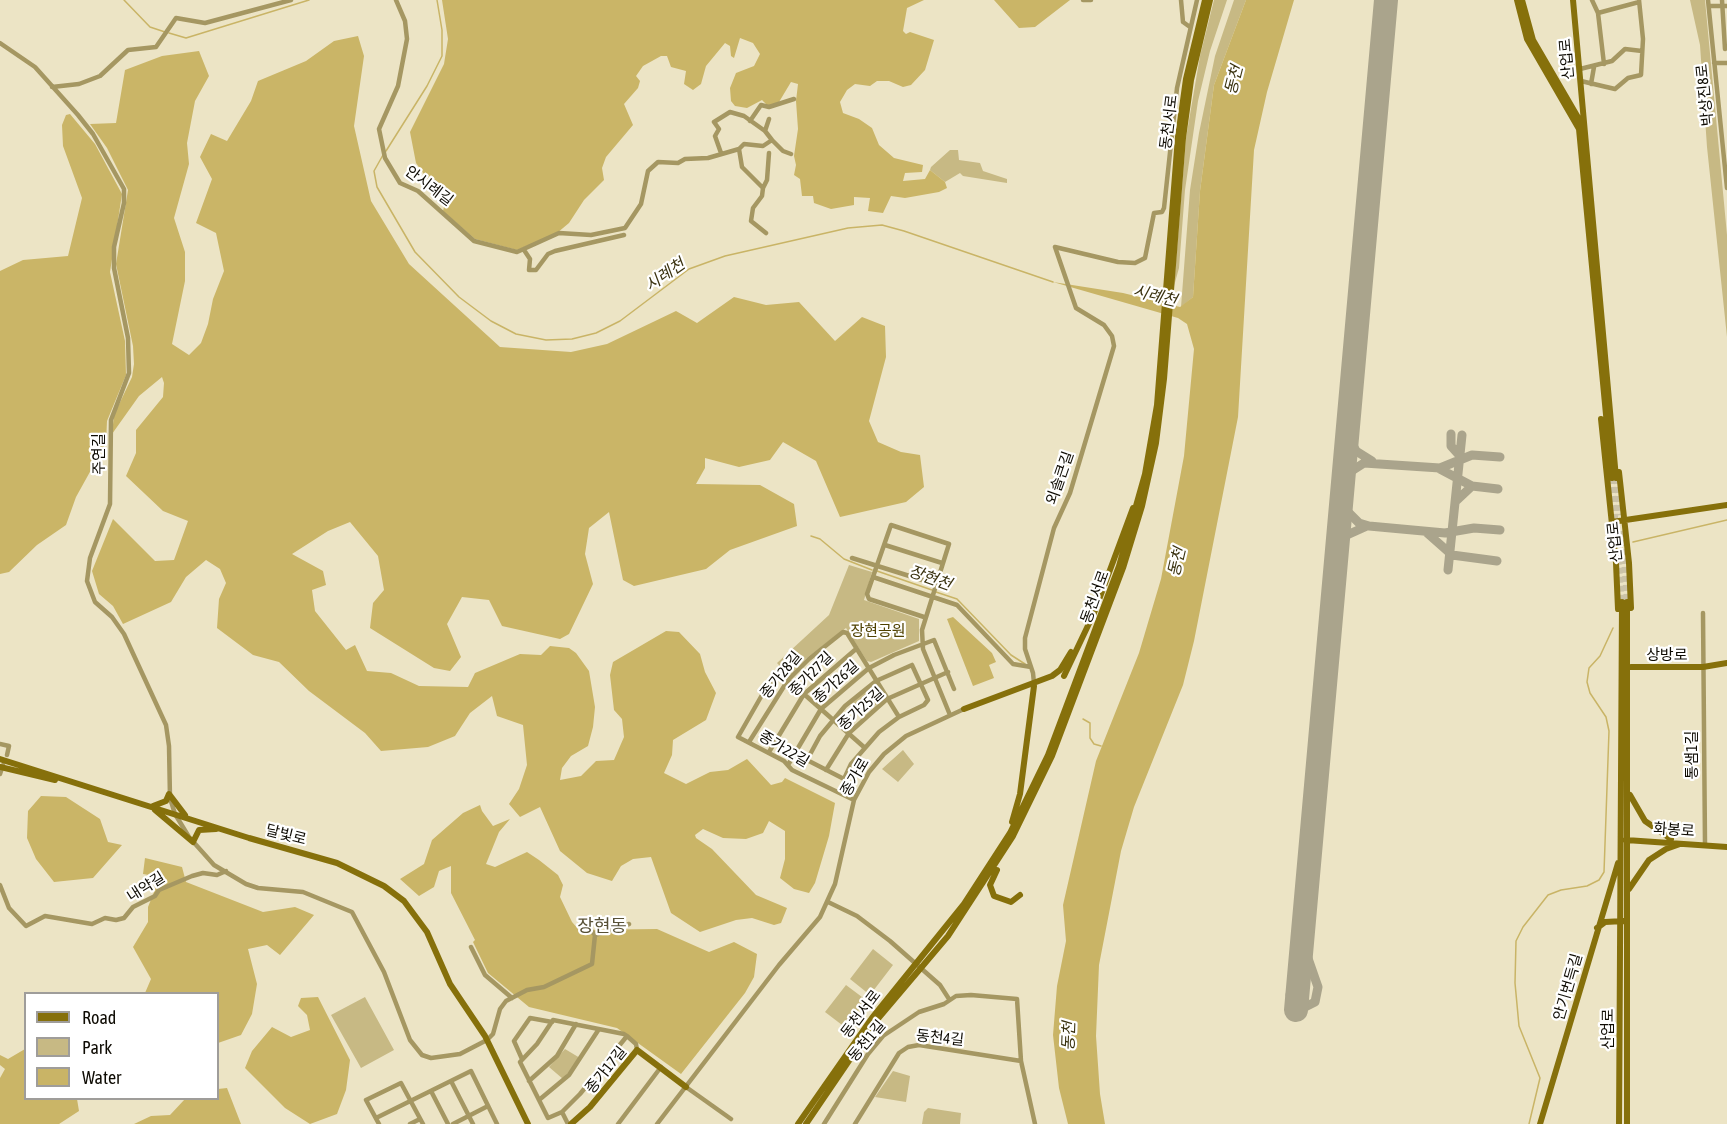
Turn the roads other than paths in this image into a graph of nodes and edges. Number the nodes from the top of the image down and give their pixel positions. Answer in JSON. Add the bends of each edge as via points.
{"nodes":[{"id":1,"x":291,"y":0,"type":"edge"},
{"id":2,"x":1083,"y":0,"type":"edge"},
{"id":3,"x":1091,"y":0,"type":"edge"},
{"id":4,"x":1181,"y":0,"type":"edge"},
{"id":5,"x":1197,"y":0,"type":"edge"},
{"id":6,"x":1205,"y":0,"type":"edge"},
{"id":7,"x":1210,"y":0,"type":"edge"},
{"id":8,"x":1517,"y":0,"type":"edge"},
{"id":9,"x":1522,"y":0,"type":"edge"},
{"id":10,"x":1573,"y":0,"type":"edge"},
{"id":11,"x":1592,"y":0,"type":"edge"},
{"id":12,"x":1639,"y":1,"type":"edge"},
{"id":13,"x":398,"y":2,"type":"edge"},
{"id":14,"x":1709,"y":3,"type":"edge"},
{"id":15,"x":1724,"y":4,"type":"edge"},
{"id":16,"x":1598,"y":14,"type":"junction"},
{"id":17,"x":1190,"y":27,"type":"junction"},
{"id":18,"x":1725,"y":27,"type":"edge"},
{"id":19,"x":0,"y":42,"type":"edge"},
{"id":20,"x":1712,"y":49,"type":"junction"},
{"id":21,"x":1726,"y":49,"type":"edge"},
{"id":22,"x":1642,"y":51,"type":"junction"},
{"id":23,"x":1714,"y":63,"type":"junction"},
{"id":24,"x":1727,"y":63,"type":"edge"},
{"id":25,"x":1604,"y":64,"type":"junction"},
{"id":26,"x":1594,"y":67,"type":"junction"},
{"id":27,"x":1580,"y":69,"type":"junction"},
{"id":28,"x":1581,"y":81,"type":"junction"},
{"id":29,"x":1592,"y":84,"type":"junction"},
{"id":30,"x":52,"y":87,"type":"junction"},
{"id":31,"x":794,"y":99,"type":"dead end"},
{"id":32,"x":769,"y":119,"type":"dead end"},
{"id":33,"x":750,"y":121,"type":"junction"},
{"id":34,"x":1720,"y":121,"type":"junction"},
{"id":35,"x":1727,"y":121,"type":"edge"},
{"id":36,"x":765,"y":130,"type":"junction"},
{"id":37,"x":1586,"y":135,"type":"junction"},
{"id":38,"x":772,"y":140,"type":"junction"},
{"id":39,"x":739,"y":149,"type":"junction"},
{"id":40,"x":721,"y":153,"type":"junction"},
{"id":41,"x":769,"y":153,"type":"dead end"},
{"id":42,"x":791,"y":154,"type":"dead end"},
{"id":43,"x":1727,"y":179,"type":"edge"},
{"id":44,"x":763,"y":188,"type":"junction"},
{"id":45,"x":1727,"y":188,"type":"edge"},
{"id":46,"x":766,"y":233,"type":"dead end"},
{"id":47,"x":624,"y":235,"type":"dead end"},
{"id":48,"x":525,"y":250,"type":"junction"},
{"id":49,"x":1168,"y":293,"type":"junction"},
{"id":50,"x":1600,"y":331,"type":"junction"},
{"id":51,"x":1165,"y":336,"type":"junction"},
{"id":52,"x":1145,"y":474,"type":"junction"},
{"id":53,"x":1614,"y":478,"type":"tunnel mouth"},
{"id":54,"x":1727,"y":505,"type":"edge"},
{"id":55,"x":1625,"y":521,"type":"junction"},
{"id":56,"x":1612,"y":522,"type":"junction"},
{"id":57,"x":885,"y":545,"type":"junction"},
{"id":58,"x":852,"y":558,"type":"dead end"},
{"id":59,"x":942,"y":564,"type":"junction"},
{"id":60,"x":877,"y":566,"type":"junction"},
{"id":61,"x":874,"y":576,"type":"junction"},
{"id":62,"x":1107,"y":579,"type":"junction"},
{"id":63,"x":935,"y":585,"type":"junction"},
{"id":64,"x":931,"y":596,"type":"junction"},
{"id":65,"x":1703,"y":613,"type":"dead end"},
{"id":66,"x":924,"y":617,"type":"junction"},
{"id":67,"x":922,"y":643,"type":"junction"},
{"id":68,"x":856,"y":649,"type":"junction"},
{"id":69,"x":1727,"y":663,"type":"edge"},
{"id":70,"x":1031,"y":667,"type":"junction"},
{"id":71,"x":1631,"y":667,"type":"junction"},
{"id":72,"x":1703,"y":667,"type":"junction"},
{"id":73,"x":869,"y":668,"type":"junction"},
{"id":74,"x":948,"y":672,"type":"junction"},
{"id":75,"x":1064,"y":676,"type":"dead end"},
{"id":76,"x":935,"y":677,"type":"junction"},
{"id":77,"x":788,"y":680,"type":"junction"},
{"id":78,"x":876,"y":681,"type":"junction"},
{"id":79,"x":920,"y":683,"type":"junction"},
{"id":80,"x":1034,"y":684,"type":"junction"},
{"id":81,"x":954,"y":689,"type":"dead end"},
{"id":82,"x":804,"y":694,"type":"junction"},
{"id":83,"x":887,"y":699,"type":"junction"},
{"id":84,"x":821,"y":709,"type":"junction"},
{"id":85,"x":964,"y":709,"type":"joint"},
{"id":86,"x":950,"y":715,"type":"junction"},
{"id":87,"x":898,"y":717,"type":"junction"},
{"id":88,"x":832,"y":719,"type":"junction"},
{"id":89,"x":849,"y":733,"type":"junction"},
{"id":90,"x":749,"y":742,"type":"junction"},
{"id":91,"x":0,"y":744,"type":"edge"},
{"id":92,"x":865,"y":748,"type":"junction"},
{"id":93,"x":769,"y":752,"type":"junction"},
{"id":94,"x":1620,"y":753,"type":"junction"},
{"id":95,"x":1628,"y":753,"type":"junction"},
{"id":96,"x":7,"y":755,"type":"dead end"},
{"id":97,"x":788,"y":765,"type":"junction"},
{"id":98,"x":1,"y":766,"type":"edge"},
{"id":99,"x":826,"y":770,"type":"junction"},
{"id":100,"x":1628,"y":786,"type":"junction"},
{"id":101,"x":169,"y":794,"type":"junction"},
{"id":102,"x":854,"y":801,"type":"junction"},
{"id":103,"x":150,"y":806,"type":"junction"},
{"id":104,"x":175,"y":814,"type":"junction"},
{"id":105,"x":190,"y":819,"type":"junction"},
{"id":106,"x":223,"y":830,"type":"junction"},
{"id":107,"x":1013,"y":836,"type":"junction"},
{"id":108,"x":1620,"y":840,"type":"junction"},
{"id":109,"x":1628,"y":840,"type":"junction"},
{"id":110,"x":193,"y":842,"type":"junction"},
{"id":111,"x":1680,"y":842,"type":"junction"},
{"id":112,"x":1688,"y":843,"type":"junction"},
{"id":113,"x":1705,"y":844,"type":"junction"},
{"id":114,"x":1002,"y":846,"type":"junction"},
{"id":115,"x":1727,"y":847,"type":"edge"},
{"id":116,"x":1620,"y":857,"type":"junction"},
{"id":117,"x":226,"y":871,"type":"junction"},
{"id":118,"x":0,"y":885,"type":"edge"},
{"id":119,"x":1628,"y":892,"type":"junction"},
{"id":120,"x":1020,"y":895,"type":"dead end"},
{"id":121,"x":828,"y":902,"type":"junction"},
{"id":122,"x":583,"y":921,"type":"dead end"},
{"id":123,"x":1620,"y":921,"type":"junction"},
{"id":124,"x":1628,"y":921,"type":"junction"},
{"id":125,"x":629,"y":924,"type":"dead end"},
{"id":126,"x":1597,"y":929,"type":"junction"},
{"id":127,"x":595,"y":935,"type":"junction"},
{"id":128,"x":471,"y":947,"type":"dead end"},
{"id":129,"x":919,"y":966,"type":"junction"},
{"id":130,"x":512,"y":998,"type":"junction"},
{"id":131,"x":949,"y":999,"type":"junction"},
{"id":132,"x":552,"y":1021,"type":"junction"},
{"id":133,"x":576,"y":1024,"type":"junction"},
{"id":134,"x":599,"y":1029,"type":"junction"},
{"id":135,"x":627,"y":1036,"type":"junction"},
{"id":136,"x":487,"y":1040,"type":"junction"},
{"id":137,"x":637,"y":1050,"type":"junction"},
{"id":138,"x":522,"y":1059,"type":"junction"},
{"id":139,"x":1021,"y":1061,"type":"junction"},
{"id":140,"x":661,"y":1067,"type":"junction"},
{"id":141,"x":451,"y":1081,"type":"junction"},
{"id":142,"x":529,"y":1081,"type":"junction"},
{"id":143,"x":686,"y":1087,"type":"junction"},
{"id":144,"x":431,"y":1091,"type":"junction"},
{"id":145,"x":539,"y":1100,"type":"junction"},
{"id":146,"x":411,"y":1102,"type":"junction"},
{"id":147,"x":489,"y":1106,"type":"junction"},
{"id":148,"x":1624,"y":1110,"type":"junction"},
{"id":149,"x":562,"y":1112,"type":"junction"},
{"id":150,"x":469,"y":1116,"type":"junction"},
{"id":151,"x":376,"y":1118,"type":"junction"},
{"id":152,"x":731,"y":1119,"type":"dead end"},
{"id":153,"x":422,"y":1121,"type":"edge"},
{"id":154,"x":379,"y":1124,"type":"edge"},
{"id":155,"x":410,"y":1124,"type":"edge"},
{"id":156,"x":450,"y":1124,"type":"edge"},
{"id":157,"x":473,"y":1124,"type":"edge"},
{"id":158,"x":497,"y":1124,"type":"edge"},
{"id":159,"x":528,"y":1124,"type":"edge"},
{"id":160,"x":570,"y":1124,"type":"edge"},
{"id":161,"x":618,"y":1124,"type":"edge"},
{"id":162,"x":657,"y":1124,"type":"edge"},
{"id":163,"x":798,"y":1124,"type":"edge"},
{"id":164,"x":806,"y":1124,"type":"edge"},
{"id":165,"x":824,"y":1124,"type":"edge"},
{"id":166,"x":855,"y":1124,"type":"edge"},
{"id":167,"x":1035,"y":1124,"type":"edge"},
{"id":168,"x":1540,"y":1124,"type":"edge"},
{"id":169,"x":1620,"y":1124,"type":"edge"},
{"id":170,"x":1627,"y":1124,"type":"edge"}],
"edges":[{"from":1,"to":30,"type":"street","via":[[205,23],[176,18],[156,47],[128,50],[100,76]]},
{"from":2,"to":3,"type":"street"},
{"from":4,"to":17,"type":"street","via":[[1183,22]]},
{"from":5,"to":17,"type":"street"},
{"from":6,"to":49,"type":"main road","name":"동천서로","via":[[1180,120]]},
{"from":7,"to":49,"type":"main road","name":"동천서로","via":[[1191,80]]},
{"from":8,"to":50,"type":"main road","name":"산업로","via":[[1527,39],[1579,129]]},
{"from":9,"to":37,"type":"main road","via":[[1533,40],[1579,116]]},
{"from":10,"to":27,"type":"main road","name":"산업로"},
{"from":11,"to":16,"type":"street"},
{"from":12,"to":16,"type":"street"},
{"from":12,"to":22,"type":"street"},
{"from":13,"to":48,"type":"street","name":"안시례길","via":[[407,39],[398,86],[380,125],[385,158],[400,183],[418,191],[474,241],[508,251]]},
{"from":14,"to":15,"type":"street"},
{"from":14,"to":20,"type":"street","name":"박상진8로"},
{"from":15,"to":18,"type":"street"},
{"from":16,"to":25,"type":"street"},
{"from":17,"to":70,"type":"street","name":"외솔큰길","via":[[1177,88],[1164,208],[1154,213],[1145,258],[1135,263],[1118,262],[1055,247],[1071,299],[1082,313],[1104,325],[1114,346],[1070,493],[1054,528],[1025,638]]},
{"from":18,"to":21,"type":"street"},
{"from":19,"to":30,"type":"street","name":"주연길","via":[[22,56]]},
{"from":20,"to":21,"type":"street"},
{"from":20,"to":23,"type":"street","name":"박상진8로"},
{"from":22,"to":25,"type":"street","via":[[1625,49]]},
{"from":22,"to":29,"type":"street","via":[[1641,75],[1628,78],[1615,89]]},
{"from":23,"to":24,"type":"street"},
{"from":23,"to":34,"type":"street","name":"박상진8로"},
{"from":25,"to":26,"type":"street"},
{"from":26,"to":27,"type":"street"},
{"from":26,"to":29,"type":"street"},
{"from":27,"to":28,"type":"main road","name":"산업로"},
{"from":28,"to":29,"type":"street"},
{"from":28,"to":37,"type":"main road","name":"산업로"},
{"from":30,"to":101,"type":"street","name":"주연길","via":[[93,134],[124,189],[114,268],[128,338],[129,374],[111,420],[110,504],[90,558],[87,581],[95,602],[124,634],[165,725]]},
{"from":31,"to":33,"type":"street","via":[[769,107],[761,105]]},
{"from":32,"to":36,"type":"street"},
{"from":33,"to":36,"type":"street"},
{"from":33,"to":40,"type":"street","via":[[730,111],[714,122],[719,129],[715,136]]},
{"from":34,"to":35,"type":"street"},
{"from":34,"to":43,"type":"street","name":"박상진8로"},
{"from":36,"to":38,"type":"street"},
{"from":37,"to":50,"type":"main road","name":"산업로"},
{"from":38,"to":39,"type":"street","via":[[763,146],[744,144]]},
{"from":38,"to":42,"type":"street"},
{"from":39,"to":40,"type":"street"},
{"from":39,"to":44,"type":"street","via":[[742,167]]},
{"from":40,"to":48,"type":"street","via":[[651,166],[641,204],[625,228],[591,235],[558,233]]},
{"from":41,"to":44,"type":"street"},
{"from":43,"to":45,"type":"street","name":"박상진8로"},
{"from":44,"to":46,"type":"street","via":[[751,221]]},
{"from":47,"to":48,"type":"street","via":[[555,251],[536,270],[529,270],[530,259]]},
{"from":49,"to":51,"type":"main road","name":"동천서로"},
{"from":50,"to":53,"type":"main road","name":"산업로"},
{"from":50,"to":55,"type":"main road","name":"산업로"},
{"from":50,"to":56,"type":"main road","name":"산업로","via":[[1601,421]]},
{"from":51,"to":52,"type":"main road","name":"동천서로"},
{"from":51,"to":107,"type":"main road","name":"동천서로","via":[[1156,443],[1134,537],[1052,756]]},
{"from":52,"to":62,"type":"main road"},
{"from":52,"to":114,"type":"main road","name":"동천서로","via":[[1119,566],[1055,736]]},
{"from":54,"to":55,"type":"main road"},
{"from":55,"to":56,"type":"main road"},
{"from":55,"to":71,"type":"main road","name":"산업로"},
{"from":56,"to":94,"type":"main road","name":"산업로"},
{"from":57,"to":59,"type":"street"},
{"from":57,"to":59,"type":"street","via":[[891,525],[949,544]]},
{"from":57,"to":60,"type":"street"},
{"from":58,"to":60,"type":"street"},
{"from":59,"to":63,"type":"street"},
{"from":60,"to":61,"type":"street"},
{"from":60,"to":63,"type":"street"},
{"from":61,"to":64,"type":"street"},
{"from":61,"to":66,"type":"street","via":[[867,594],[869,599]]},
{"from":62,"to":75,"type":"main road"},
{"from":62,"to":80,"type":"main road","via":[[1066,662],[1056,673]]},
{"from":63,"to":64,"type":"street"},
{"from":64,"to":66,"type":"street"},
{"from":64,"to":70,"type":"street","via":[[957,605],[1012,664]]},
{"from":65,"to":72,"type":"street","name":"통샘1길"},
{"from":66,"to":67,"type":"street"},
{"from":67,"to":73,"type":"street","name":"종가26길"},
{"from":67,"to":74,"type":"street","via":[[936,642]]},
{"from":67,"to":76,"type":"street"},
{"from":68,"to":73,"type":"street"},
{"from":68,"to":77,"type":"street","name":"종가28길","via":[[843,632]]},
{"from":68,"to":82,"type":"street","name":"종가27길"},
{"from":69,"to":72,"type":"main road","name":"상방로"},
{"from":70,"to":80,"type":"street","name":"외솔큰길"},
{"from":71,"to":72,"type":"main road","name":"상방로"},
{"from":71,"to":95,"type":"main road","name":"산업로"},
{"from":72,"to":113,"type":"street","name":"통샘1길"},
{"from":73,"to":78,"type":"street"},
{"from":73,"to":84,"type":"street","name":"종가26길"},
{"from":74,"to":76,"type":"street","name":"종가25길"},
{"from":74,"to":81,"type":"street"},
{"from":76,"to":79,"type":"street","name":"종가25길"},
{"from":76,"to":86,"type":"street"},
{"from":77,"to":82,"type":"street"},
{"from":77,"to":90,"type":"street","name":"종가28길"},
{"from":77,"to":90,"type":"street","name":"종가22길","via":[[779,672],[766,688],[738,736]]},
{"from":78,"to":79,"type":"street","name":"종가25길","via":[[912,665]]},
{"from":78,"to":83,"type":"street"},
{"from":78,"to":88,"type":"street","name":"종가25길"},
{"from":79,"to":83,"type":"street","name":"종가25길"},
{"from":79,"to":87,"type":"street","name":"종가25길","via":[[928,700]]},
{"from":80,"to":85,"type":"main road"},
{"from":80,"to":114,"type":"main road","via":[[1019,800]]},
{"from":82,"to":84,"type":"street"},
{"from":82,"to":93,"type":"street","name":"종가27길"},
{"from":83,"to":87,"type":"street"},
{"from":83,"to":89,"type":"street","name":"종가25길"},
{"from":84,"to":88,"type":"street"},
{"from":84,"to":97,"type":"street","name":"종가26길"},
{"from":85,"to":86,"type":"street","name":"종가로"},
{"from":86,"to":102,"type":"street","name":"종가로","via":[[917,730],[884,754]]},
{"from":87,"to":92,"type":"street","name":"종가25길"},
{"from":88,"to":89,"type":"street"},
{"from":88,"to":99,"type":"street","name":"종가25길","via":[[807,760]]},
{"from":89,"to":92,"type":"street"},
{"from":89,"to":99,"type":"street","name":"종가25길"},
{"from":90,"to":93,"type":"street","name":"종가22길"},
{"from":91,"to":96,"type":"street","via":[[9,746]]},
{"from":92,"to":99,"type":"street","name":"종가25길","via":[[844,779]]},
{"from":93,"to":97,"type":"street","name":"종가22길"},
{"from":94,"to":95,"type":"main road","name":"산업로","via":[[1624,602]]},
{"from":94,"to":108,"type":"main road","name":"산업로"},
{"from":95,"to":100,"type":"main road","name":"산업로"},
{"from":97,"to":102,"type":"street","name":"종가22길"},
{"from":98,"to":103,"type":"main road","name":"달빛로","via":[[73,782]]},
{"from":100,"to":109,"type":"main road","name":"산업로"},
{"from":100,"to":111,"type":"main road","via":[[1634,805],[1645,820],[1662,835]]},
{"from":101,"to":103,"type":"main road","via":[[157,806]]},
{"from":101,"to":104,"type":"street","name":"주연길"},
{"from":101,"to":105,"type":"main road","via":[[179,811]]},
{"from":102,"to":121,"type":"street","name":"종가로"},
{"from":103,"to":104,"type":"main road","name":"달빛로"},
{"from":103,"to":110,"type":"main road"},
{"from":104,"to":105,"type":"main road","name":"달빛로"},
{"from":104,"to":110,"type":"street","name":"주연길"},
{"from":105,"to":106,"type":"main road","name":"달빛로"},
{"from":106,"to":110,"type":"main road","via":[[199,831]]},
{"from":106,"to":136,"type":"main road","name":"달빛로","via":[[337,863],[376,880],[404,901],[427,932],[450,984]]},
{"from":107,"to":120,"type":"main road","via":[[990,888],[1001,901],[1016,901]]},
{"from":107,"to":129,"type":"main road","name":"동천서로","via":[[968,908]]},
{"from":108,"to":109,"type":"main road","name":"화봉로"},
{"from":108,"to":116,"type":"main road","name":"산업로"},
{"from":109,"to":111,"type":"main road","name":"화봉로"},
{"from":109,"to":119,"type":"main road","name":"산업로"},
{"from":110,"to":117,"type":"street","name":"주연길","via":[[214,865]]},
{"from":111,"to":112,"type":"main road","name":"화봉로"},
{"from":112,"to":113,"type":"main road","name":"화봉로"},
{"from":112,"to":119,"type":"main road","via":[[1666,849],[1649,860]]},
{"from":113,"to":115,"type":"main road","name":"화봉로"},
{"from":114,"to":129,"type":"main road","name":"동천서로"},
{"from":116,"to":123,"type":"main road","name":"산업로"},
{"from":116,"to":126,"type":"main road","name":"안기번득길"},
{"from":117,"to":118,"type":"street","name":"내약길","via":[[192,876],[159,890],[124,918],[92,924],[45,916],[26,926],[9,908]]},
{"from":117,"to":136,"type":"street","via":[[253,887],[303,892],[352,912],[384,972],[410,1040],[422,1055],[450,1057]]},
{"from":119,"to":124,"type":"main road","name":"산업로"},
{"from":121,"to":129,"type":"street","via":[[870,925]]},
{"from":121,"to":143,"type":"street","name":"종가로"},
{"from":122,"to":127,"type":"street"},
{"from":123,"to":124,"type":"main road"},
{"from":123,"to":126,"type":"main road","via":[[1605,922]]},
{"from":123,"to":148,"type":"main road","name":"산업로"},
{"from":124,"to":148,"type":"main road","name":"산업로"},
{"from":125,"to":127,"type":"street"},
{"from":126,"to":168,"type":"main road","name":"안기번득길"},
{"from":127,"to":130,"type":"street","via":[[592,964]]},
{"from":128,"to":130,"type":"street","via":[[485,975]]},
{"from":129,"to":131,"type":"street"},
{"from":129,"to":163,"type":"main road","name":"동천서로","via":[[872,1018]]},
{"from":129,"to":164,"type":"main road","name":"동천서로","via":[[866,1034]]},
{"from":130,"to":136,"type":"street","via":[[503,1004],[496,1028]]},
{"from":131,"to":139,"type":"street","name":"동천1길","via":[[970,995],[1017,999]]},
{"from":131,"to":165,"type":"street","name":"동천1길","via":[[906,1018],[883,1036]]},
{"from":132,"to":133,"type":"street"},
{"from":132,"to":138,"type":"street"},
{"from":132,"to":138,"type":"street","via":[[530,1018],[514,1041]]},
{"from":133,"to":134,"type":"street"},
{"from":133,"to":142,"type":"street","via":[[558,1056]]},
{"from":134,"to":135,"type":"street"},
{"from":134,"to":145,"type":"street","via":[[569,1075]]},
{"from":135,"to":137,"type":"street"},
{"from":135,"to":149,"type":"street"},
{"from":136,"to":159,"type":"main road","name":"달빛로"},
{"from":137,"to":140,"type":"main road","name":"종가17길"},
{"from":137,"to":160,"type":"main road","name":"종가17길","via":[[590,1107]]},
{"from":138,"to":142,"type":"street"},
{"from":139,"to":166,"type":"street","name":"동천4길","via":[[919,1045],[908,1047],[899,1053]]},
{"from":139,"to":167,"type":"street"},
{"from":140,"to":143,"type":"main road","name":"종가17길"},
{"from":140,"to":161,"type":"street"},
{"from":141,"to":144,"type":"street"},
{"from":141,"to":147,"type":"street","via":[[471,1071]]},
{"from":141,"to":150,"type":"street"},
{"from":142,"to":145,"type":"street"},
{"from":143,"to":152,"type":"street"},
{"from":143,"to":162,"type":"street","name":"종가로"},
{"from":144,"to":146,"type":"street"},
{"from":144,"to":156,"type":"street"},
{"from":145,"to":149,"type":"street","via":[[548,1118]]},
{"from":146,"to":151,"type":"street"},
{"from":146,"to":151,"type":"street","via":[[401,1083],[391,1087],[366,1100]]},
{"from":146,"to":153,"type":"street"},
{"from":147,"to":150,"type":"street"},
{"from":147,"to":158,"type":"street"},
{"from":148,"to":169,"type":"main road","name":"산업로"},
{"from":148,"to":170,"type":"main road","name":"산업로"},
{"from":149,"to":160,"type":"street"},
{"from":150,"to":156,"type":"street"},
{"from":150,"to":157,"type":"street"},
{"from":151,"to":154,"type":"street"},
{"from":153,"to":155,"type":"street"}]}
